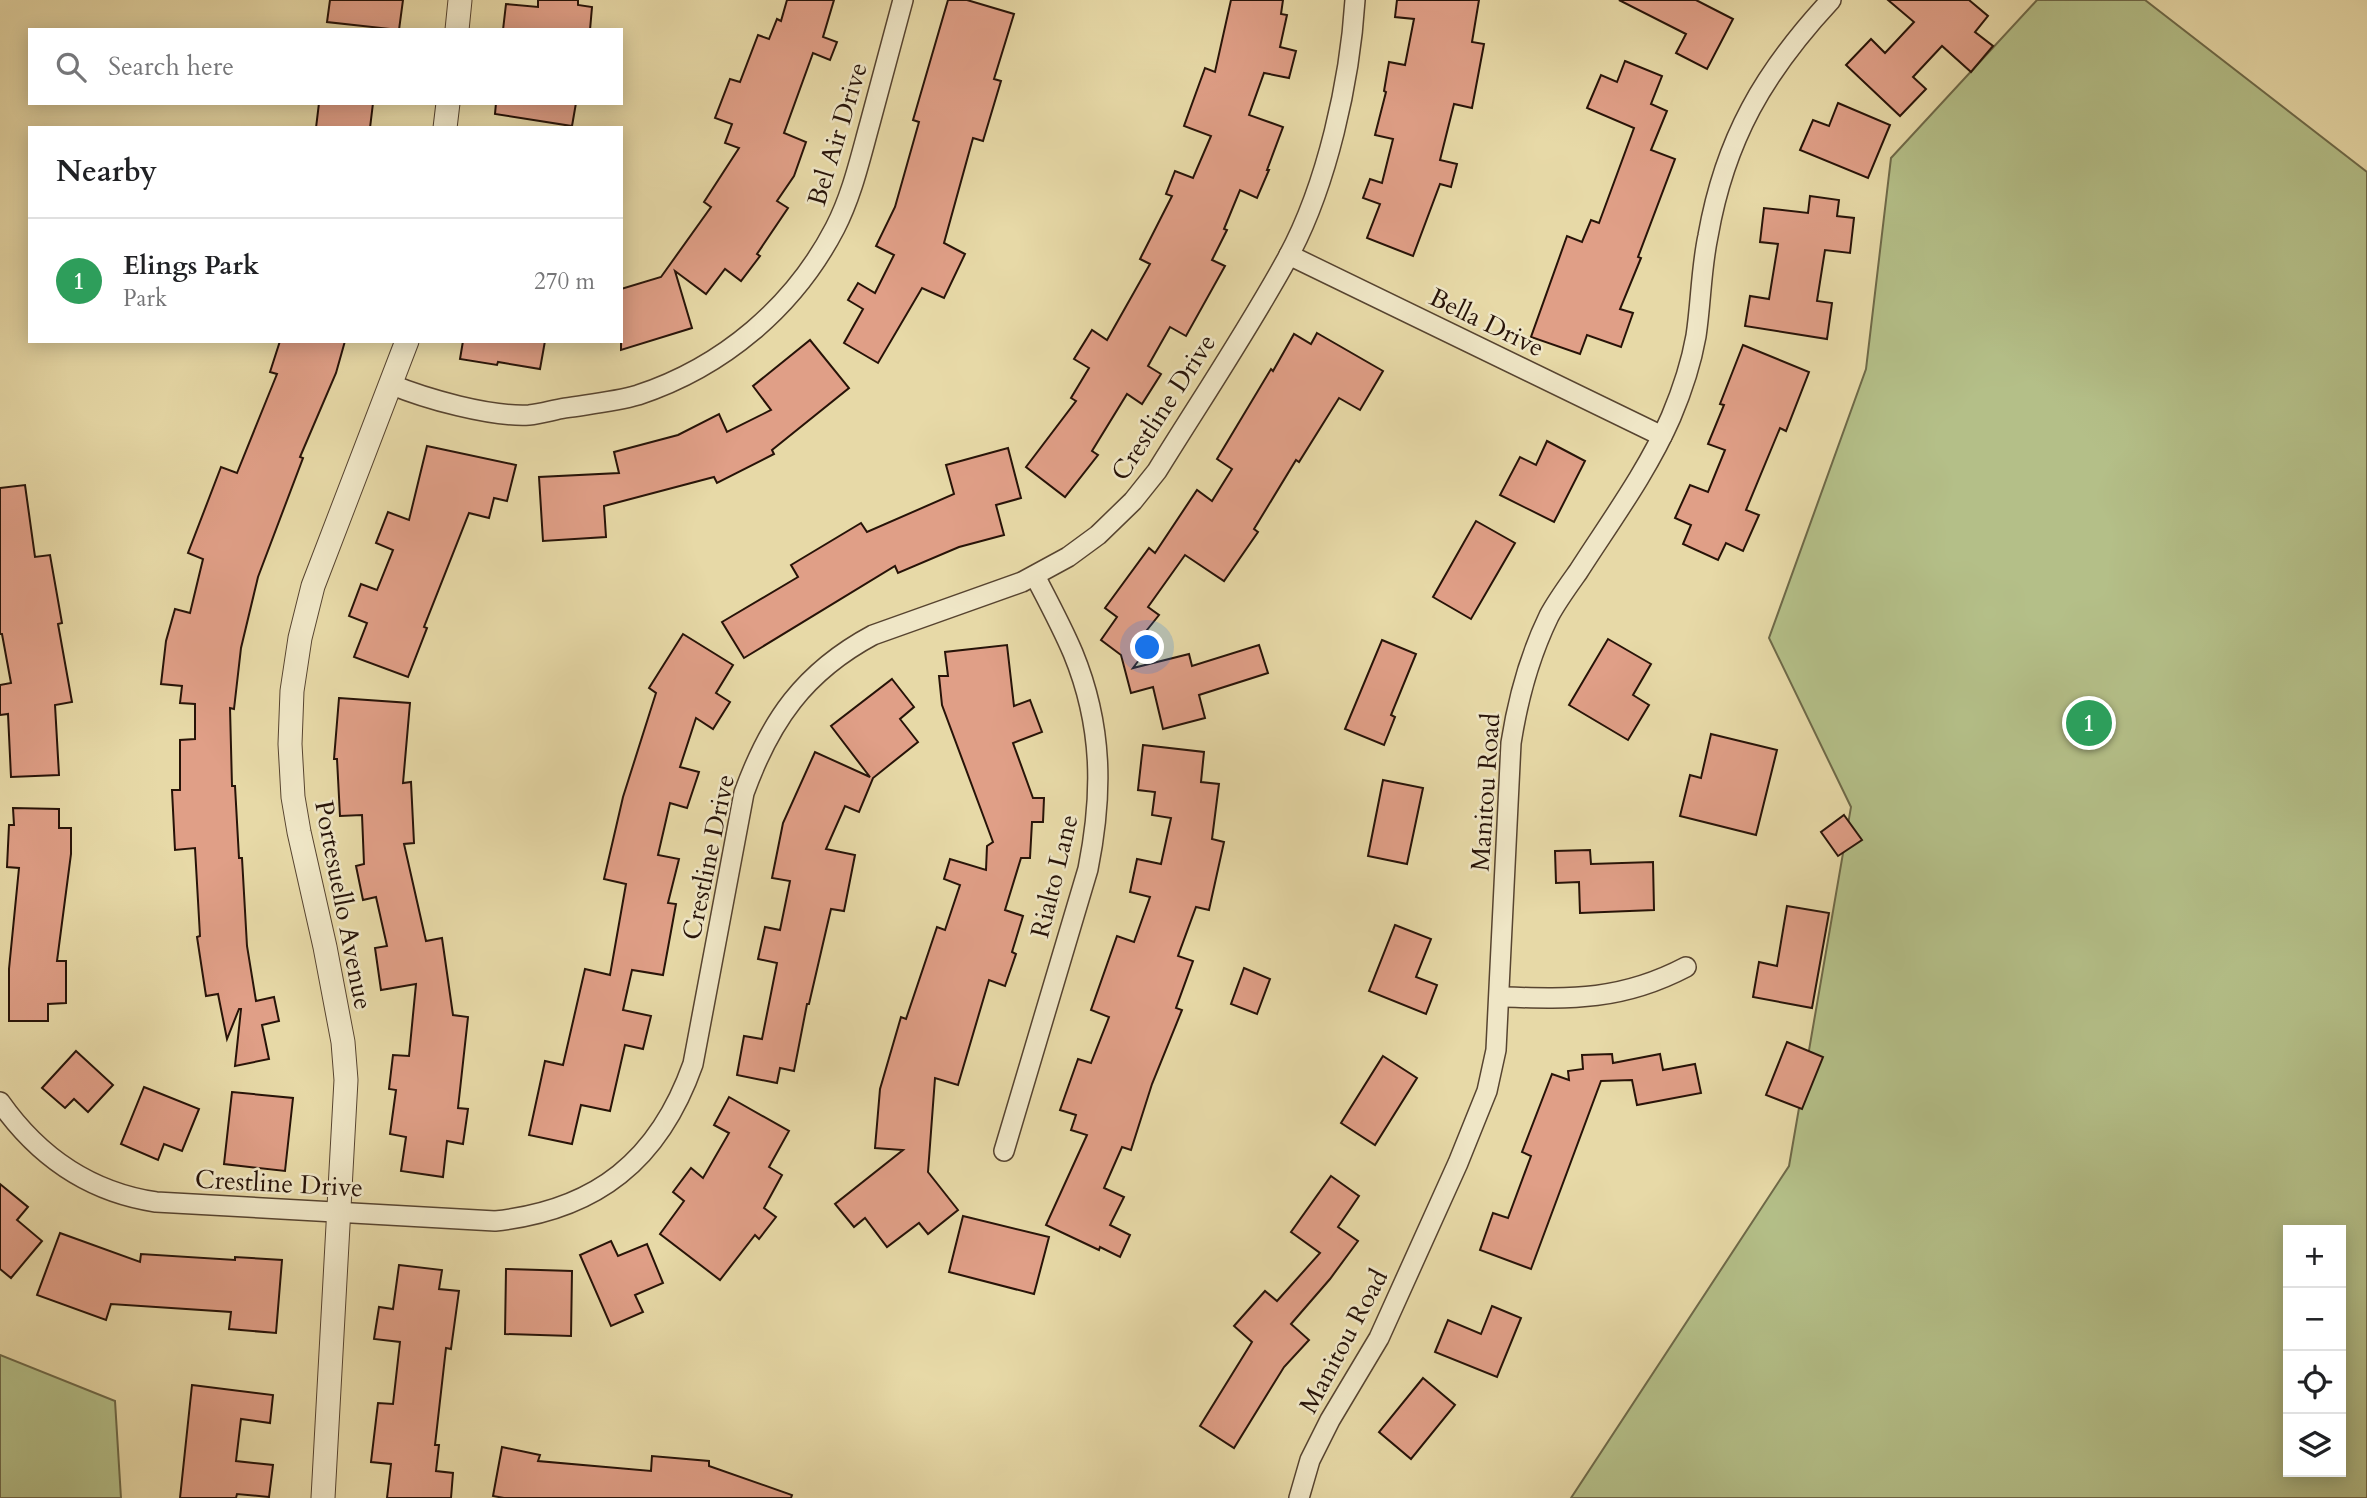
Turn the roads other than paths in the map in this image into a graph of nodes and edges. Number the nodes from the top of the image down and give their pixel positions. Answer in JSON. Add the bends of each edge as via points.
{"nodes":[{"id":1,"x":460,"y":0,"type":"edge"},
{"id":2,"x":902,"y":0,"type":"edge"},
{"id":3,"x":1355,"y":0,"type":"edge"},
{"id":4,"x":1830,"y":0,"type":"edge"},
{"id":5,"x":457,"y":28,"type":"edge"},
{"id":6,"x":448,"y":105,"type":"edge"},
{"id":7,"x":445,"y":126,"type":"edge"},
{"id":8,"x":1289,"y":255,"type":"junction"},
{"id":9,"x":406,"y":343,"type":"edge"},
{"id":10,"x":390,"y":384,"type":"junction"},
{"id":11,"x":1662,"y":436,"type":"junction"},
{"id":12,"x":1035,"y":576,"type":"junction"},
{"id":13,"x":1686,"y":967,"type":"dead end"},
{"id":14,"x":1500,"y":997,"type":"junction"},
{"id":15,"x":0,"y":1102,"type":"edge"},
{"id":16,"x":1004,"y":1151,"type":"dead end"},
{"id":17,"x":339,"y":1213,"type":"junction"},
{"id":18,"x":323,"y":1498,"type":"edge"},
{"id":19,"x":1299,"y":1498,"type":"edge"}],
"edges":[{"from":1,"to":5,"type":"street"},
{"from":2,"to":10,"type":"street","name":"Bel Air Drive","via":[[854,184],[835,227],[791,294],[721,355],[637,395],[528,415],[456,404]]},
{"from":3,"to":8,"type":"street","name":"Crestline Drive","via":[[1346,80],[1332,140]]},
{"from":4,"to":11,"type":"street","name":"Manitou Road","via":[[1771,72],[1730,152],[1707,238],[1696,337],[1686,377]]},
{"from":6,"to":7,"type":"street"},
{"from":8,"to":11,"type":"street","name":"Bella Drive"},
{"from":8,"to":12,"type":"street","name":"Crestline Drive","via":[[1164,460],[1133,501],[1098,535]]},
{"from":9,"to":10,"type":"street","name":"Portesuello Avenue"},
{"from":10,"to":17,"type":"street","name":"Portesuello Avenue","via":[[313,586],[292,691],[290,744],[297,820],[343,1042],[346,1080]]},
{"from":11,"to":14,"type":"street","name":"Manitou Road","via":[[1551,614],[1518,698],[1511,743]]},
{"from":12,"to":16,"type":"street","name":"Rialto Lane","via":[[1073,653],[1088,697],[1099,789],[1088,869]]},
{"from":12,"to":17,"type":"street","name":"Crestline Drive","via":[[861,641],[800,690],[776,722],[744,793],[693,1064],[669,1119],[631,1165],[582,1199],[525,1217],[495,1221]]},
{"from":13,"to":14,"type":"street","via":[[1663,979],[1599,997]]},
{"from":14,"to":19,"type":"street","name":"Manitou Road","via":[[1487,1091],[1380,1338],[1330,1420],[1310,1460]]},
{"from":15,"to":17,"type":"street","name":"Crestline Drive","via":[[30,1139],[60,1165],[112,1192],[156,1202]]},
{"from":17,"to":18,"type":"street","name":"Portesuello Avenue"}]}
